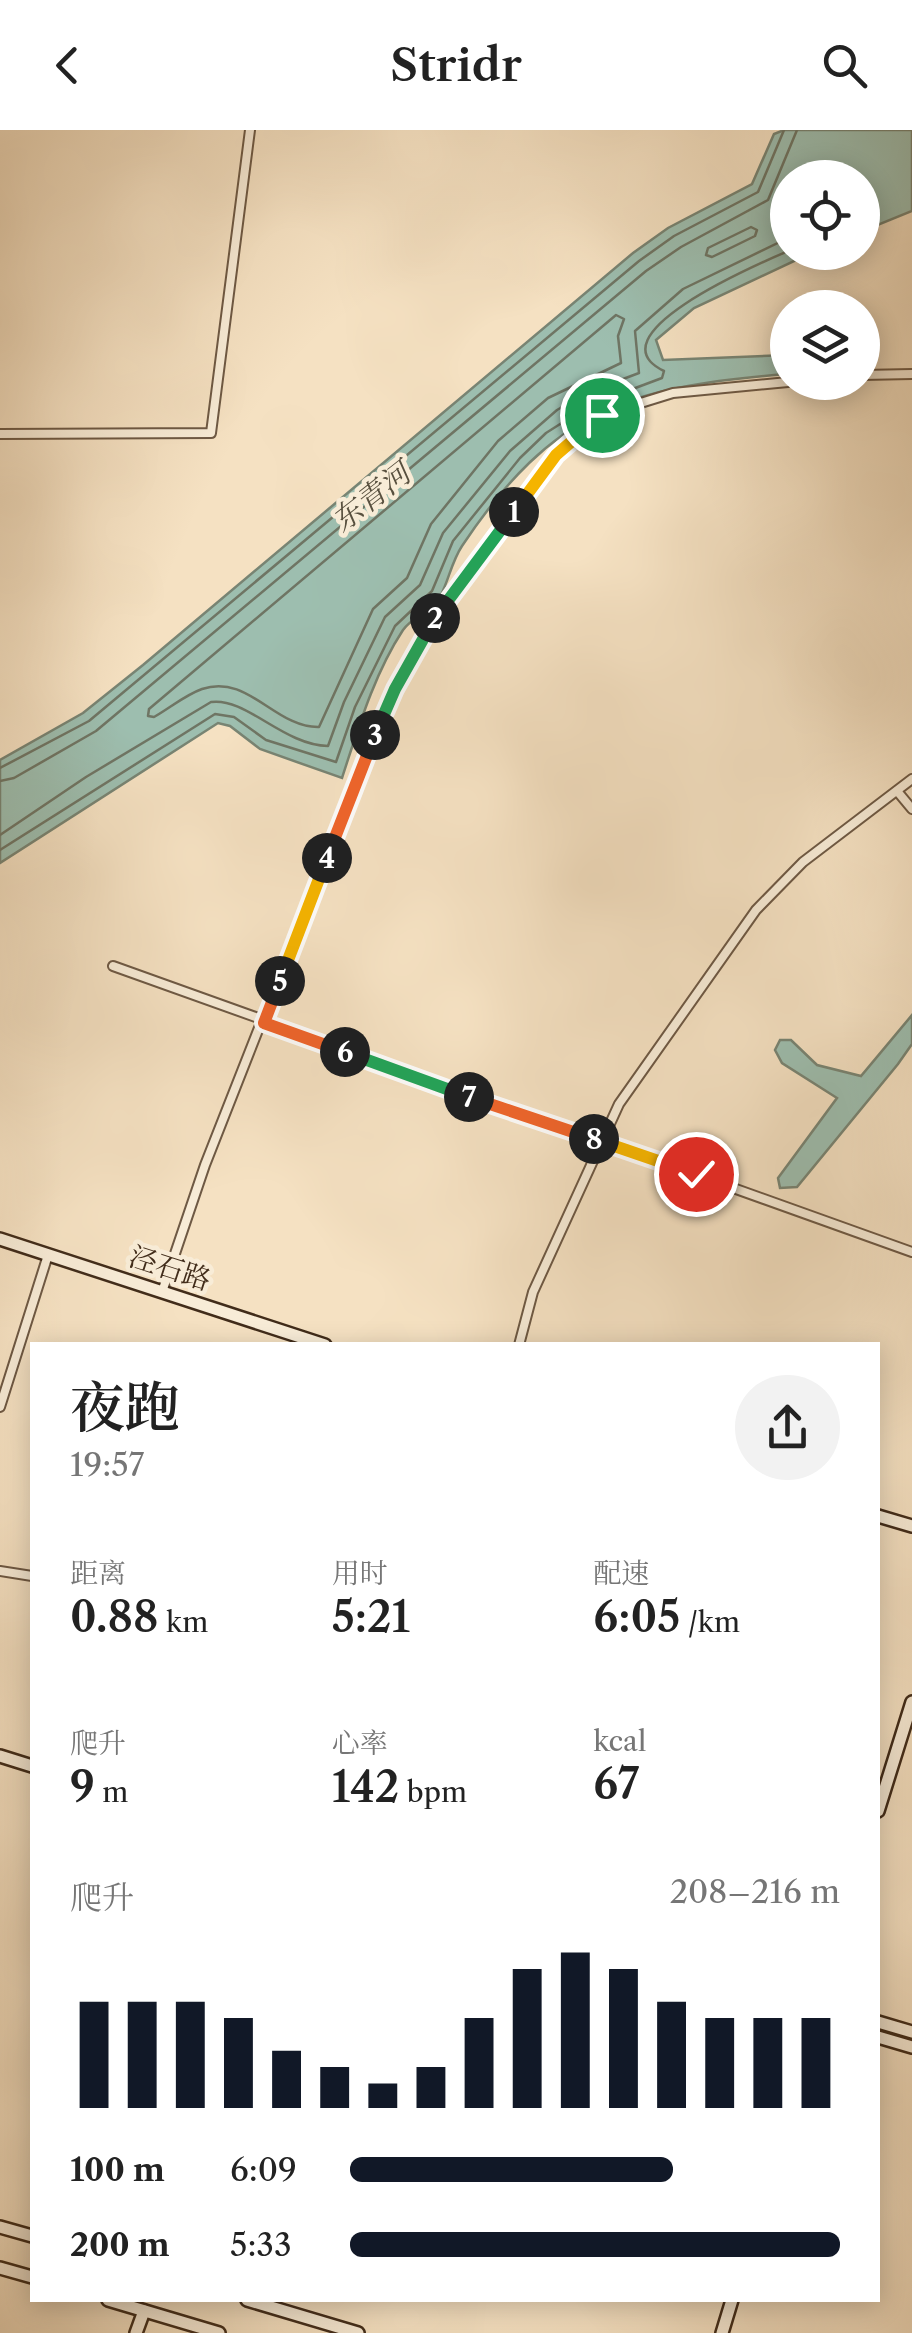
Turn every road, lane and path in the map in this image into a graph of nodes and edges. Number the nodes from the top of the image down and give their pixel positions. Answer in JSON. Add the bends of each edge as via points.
{"nodes":[{"id":1,"x":250,"y":130,"type":"edge"},
{"id":2,"x":912,"y":374,"type":"edge"},
{"id":3,"x":880,"y":375,"type":"edge"},
{"id":4,"x":770,"y":384,"type":"edge"},
{"id":5,"x":0,"y":434,"type":"edge"},
{"id":6,"x":912,"y":779,"type":"edge"},
{"id":7,"x":897,"y":790,"type":"junction"},
{"id":8,"x":912,"y":809,"type":"edge"},
{"id":9,"x":113,"y":966,"type":"dead end"},
{"id":10,"x":264,"y":1023,"type":"junction"},
{"id":11,"x":600,"y":1141,"type":"junction"},
{"id":12,"x":0,"y":1239,"type":"edge"},
{"id":13,"x":912,"y":1252,"type":"edge"},
{"id":14,"x":48,"y":1255,"type":"junction"},
{"id":15,"x":162,"y":1292,"type":"junction"},
{"id":16,"x":316,"y":1342,"type":"edge"},
{"id":17,"x":519,"y":1342,"type":"edge"},
{"id":18,"x":0,"y":1407,"type":"edge"},
{"id":19,"x":880,"y":1517,"type":"edge"},
{"id":20,"x":912,"y":1526,"type":"edge"},
{"id":21,"x":0,"y":1571,"type":"edge"},
{"id":22,"x":30,"y":1576,"type":"edge"},
{"id":23,"x":912,"y":1702,"type":"edge"},
{"id":24,"x":0,"y":1756,"type":"edge"},
{"id":25,"x":30,"y":1765,"type":"edge"},
{"id":26,"x":880,"y":1766,"type":"edge"},
{"id":27,"x":891,"y":1769,"type":"junction"},
{"id":28,"x":880,"y":1805,"type":"edge"},
{"id":29,"x":880,"y":2023,"type":"edge"},
{"id":30,"x":912,"y":2032,"type":"edge"},
{"id":31,"x":880,"y":2038,"type":"edge"},
{"id":32,"x":912,"y":2047,"type":"edge"},
{"id":33,"x":0,"y":2227,"type":"edge"},
{"id":34,"x":30,"y":2235,"type":"edge"},
{"id":35,"x":0,"y":2268,"type":"edge"},
{"id":36,"x":30,"y":2277,"type":"edge"},
{"id":37,"x":117,"y":2302,"type":"edge"},
{"id":38,"x":254,"y":2302,"type":"edge"},
{"id":39,"x":731,"y":2302,"type":"edge"},
{"id":40,"x":144,"y":2310,"type":"junction"},
{"id":41,"x":136,"y":2333,"type":"edge"},
{"id":42,"x":219,"y":2333,"type":"edge"},
{"id":43,"x":358,"y":2333,"type":"edge"},
{"id":44,"x":722,"y":2333,"type":"edge"}],
"edges":[{"from":1,"to":5,"type":"street","via":[[211,433]]},
{"from":2,"to":3,"type":"street"},
{"from":4,"to":10,"type":"street","via":[[673,393],[602,415],[556,455],[408,662]]},
{"from":6,"to":7,"type":"street"},
{"from":7,"to":8,"type":"street"},
{"from":7,"to":11,"type":"street","via":[[803,862],[756,910]]},
{"from":9,"to":10,"type":"street"},
{"from":10,"to":11,"type":"street"},
{"from":10,"to":15,"type":"street"},
{"from":11,"to":13,"type":"street"},
{"from":11,"to":17,"type":"street","via":[[533,1292]]},
{"from":12,"to":14,"type":"street","name":"泾石路"},
{"from":14,"to":15,"type":"street","name":"泾石路"},
{"from":14,"to":18,"type":"street"},
{"from":15,"to":16,"type":"street","name":"泾石路"},
{"from":19,"to":20,"type":"street"},
{"from":21,"to":22,"type":"street"},
{"from":23,"to":27,"type":"street"},
{"from":24,"to":25,"type":"street"},
{"from":26,"to":27,"type":"street"},
{"from":27,"to":28,"type":"street"},
{"from":29,"to":30,"type":"street"},
{"from":31,"to":32,"type":"street"},
{"from":33,"to":34,"type":"street"},
{"from":35,"to":36,"type":"street"},
{"from":37,"to":40,"type":"street"},
{"from":38,"to":43,"type":"street"},
{"from":39,"to":44,"type":"street"},
{"from":40,"to":41,"type":"street"},
{"from":40,"to":42,"type":"street"}]}
